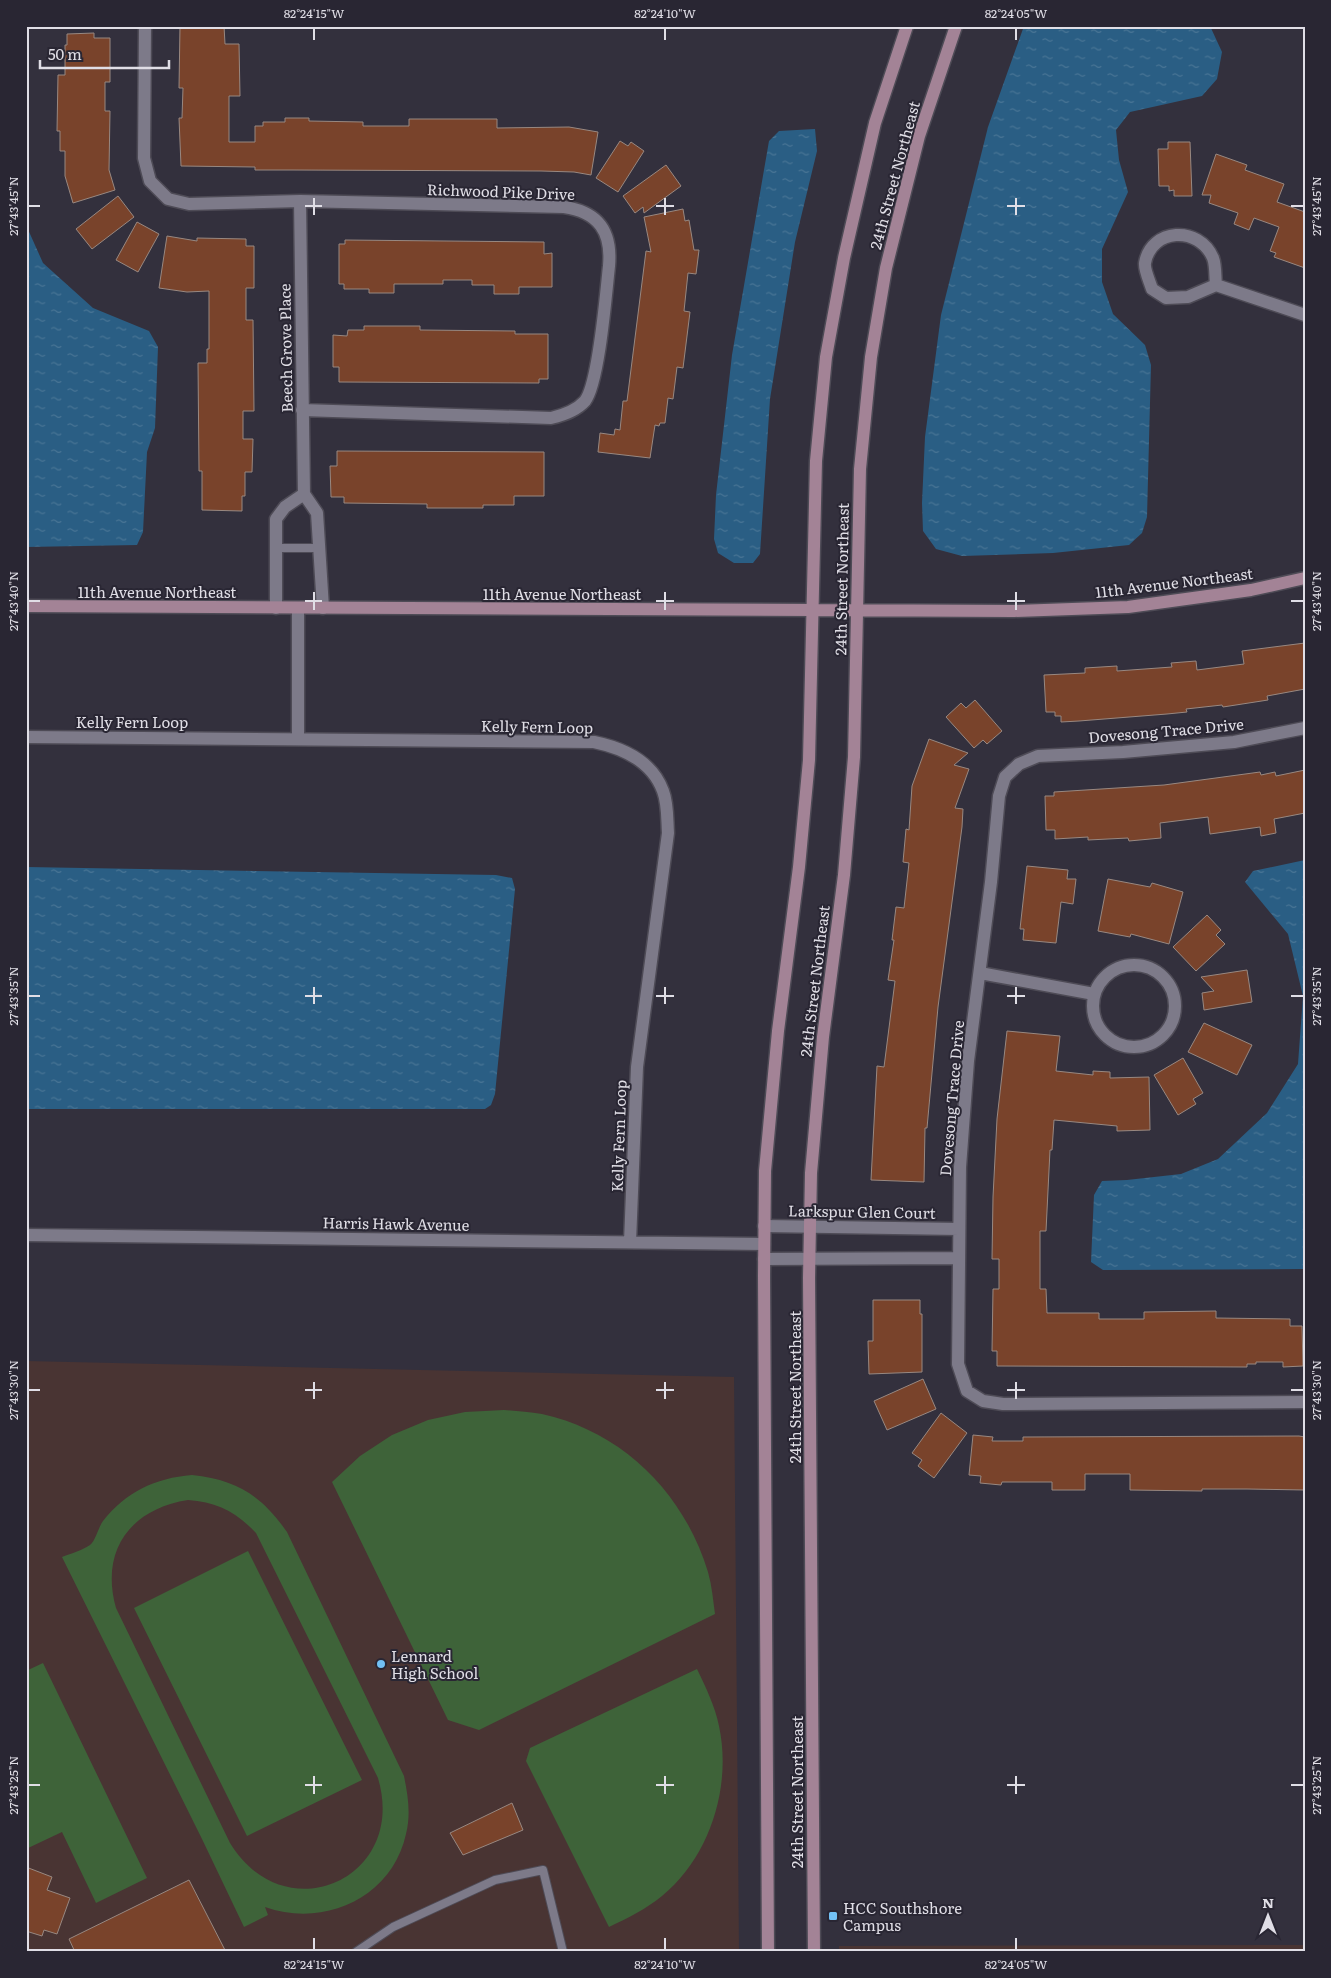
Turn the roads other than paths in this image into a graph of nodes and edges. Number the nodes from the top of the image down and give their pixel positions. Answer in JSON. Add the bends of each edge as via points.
{"nodes":[{"id":1,"x":145,"y":26,"type":"edge"},
{"id":2,"x":907,"y":26,"type":"edge"},
{"id":3,"x":956,"y":26,"type":"edge"},
{"id":4,"x":300,"y":202,"type":"junction"},
{"id":5,"x":1216,"y":285,"type":"junction"},
{"id":6,"x":1305,"y":315,"type":"edge"},
{"id":7,"x":302,"y":410,"type":"junction"},
{"id":8,"x":304,"y":494,"type":"junction"},
{"id":9,"x":276,"y":548,"type":"junction"},
{"id":10,"x":319,"y":548,"type":"junction"},
{"id":11,"x":1305,"y":578,"type":"edge"},
{"id":12,"x":26,"y":606,"type":"edge"},
{"id":13,"x":276,"y":608,"type":"junction"},
{"id":14,"x":298,"y":608,"type":"junction"},
{"id":15,"x":323,"y":608,"type":"junction"},
{"id":16,"x":812,"y":611,"type":"junction"},
{"id":17,"x":856,"y":611,"type":"junction"},
{"id":18,"x":1305,"y":728,"type":"edge"},
{"id":19,"x":26,"y":737,"type":"edge"},
{"id":20,"x":298,"y":738,"type":"junction"},
{"id":21,"x":980,"y":973,"type":"junction"},
{"id":22,"x":1094,"y":994,"type":"junction"},
{"id":23,"x":764,"y":1226,"type":"junction"},
{"id":24,"x":810,"y":1226,"type":"junction"},
{"id":25,"x":959,"y":1229,"type":"junction"},
{"id":26,"x":26,"y":1235,"type":"edge"},
{"id":27,"x":630,"y":1242,"type":"junction"},
{"id":28,"x":764,"y":1244,"type":"junction"},
{"id":29,"x":810,"y":1258,"type":"junction"},
{"id":30,"x":959,"y":1258,"type":"junction"},
{"id":31,"x":764,"y":1259,"type":"junction"},
{"id":32,"x":1305,"y":1402,"type":"edge"},
{"id":33,"x":356,"y":1952,"type":"edge"},
{"id":34,"x":563,"y":1952,"type":"edge"},
{"id":35,"x":768,"y":1952,"type":"edge"},
{"id":36,"x":814,"y":1952,"type":"edge"}],
"edges":[{"from":1,"to":4,"type":"street","name":"Richwood Pike Drive","via":[[144,158],[150,181],[168,200],[189,204]]},
{"from":2,"to":16,"type":"street","name":"24th Street Northeast","via":[[875,123],[844,258],[826,357],[816,461]]},
{"from":3,"to":17,"type":"street","name":"24th Street Northeast","via":[[920,136],[886,268],[871,358],[860,468]]},
{"from":4,"to":7,"type":"street","name":"Beech Grove Place"},
{"from":4,"to":7,"type":"street","name":"Richwood Pike Drive","via":[[577,209],[597,220],[610,251],[594,379],[585,401],[566,414],[551,418]]},
{"from":5,"to":5,"type":"street","via":[[1188,297],[1166,298],[1152,289],[1145,264],[1151,247],[1170,235],[1188,234],[1203,243],[1214,259]]},
{"from":5,"to":6,"type":"street"},
{"from":7,"to":8,"type":"street","name":"Beech Grove Place"},
{"from":8,"to":9,"type":"street","via":[[276,519]]},
{"from":8,"to":10,"type":"street","via":[[317,513]]},
{"from":9,"to":10,"type":"lane"},
{"from":9,"to":13,"type":"street"},
{"from":10,"to":15,"type":"street"},
{"from":11,"to":17,"type":"street","name":"11th Avenue Northeast","via":[[1252,590],[1128,607],[1014,612]]},
{"from":12,"to":13,"type":"street","name":"11th Avenue Northeast"},
{"from":13,"to":14,"type":"street","name":"11th Avenue Northeast"},
{"from":14,"to":15,"type":"street","name":"11th Avenue Northeast"},
{"from":14,"to":20,"type":"street"},
{"from":15,"to":16,"type":"street","name":"11th Avenue Northeast"},
{"from":16,"to":17,"type":"street","name":"11th Avenue Northeast"},
{"from":16,"to":23,"type":"street","name":"24th Street Northeast","via":[[809,760],[778,1031],[765,1171]]},
{"from":17,"to":24,"type":"street","name":"24th Street Northeast","via":[[854,757],[844,875],[823,1037],[811,1173]]},
{"from":18,"to":21,"type":"street","name":"Dovesong Trace Drive","via":[[1234,742],[1038,756],[1019,764],[1005,776],[999,796]]},
{"from":19,"to":20,"type":"street","name":"Kelly Fern Loop"},
{"from":20,"to":27,"type":"street","name":"Kelly Fern Loop","via":[[594,742],[632,754],[651,771],[663,790],[668,833],[637,1067]]},
{"from":21,"to":22,"type":"street"},
{"from":21,"to":25,"type":"street","name":"Dovesong Trace Drive","via":[[968,1061]]},
{"from":22,"to":22,"type":"street","via":[[1093,1014],[1102,1032],[1124,1046],[1138,1047],[1162,1036],[1175,1012],[1175,998],[1170,985],[1161,975],[1136,965],[1122,966],[1110,972]]},
{"from":23,"to":24,"type":"street","name":"Larkspur Glen Court"},
{"from":23,"to":28,"type":"street","name":"24th Street Northeast"},
{"from":24,"to":25,"type":"street","name":"Larkspur Glen Court"},
{"from":24,"to":29,"type":"street","name":"24th Street Northeast"},
{"from":25,"to":30,"type":"street","name":"Dovesong Trace Drive"},
{"from":26,"to":27,"type":"street","name":"Harris Hawk Avenue"},
{"from":27,"to":28,"type":"street","name":"Harris Hawk Avenue"},
{"from":28,"to":31,"type":"street","name":"24th Street Northeast"},
{"from":29,"to":30,"type":"street"},
{"from":29,"to":31,"type":"street"},
{"from":29,"to":36,"type":"street","name":"24th Street Northeast"},
{"from":30,"to":32,"type":"street","name":"Dovesong Trace Drive","via":[[958,1364],[967,1391],[984,1400],[1003,1404]]},
{"from":31,"to":35,"type":"street","name":"24th Street Northeast"},
{"from":33,"to":34,"type":"lane","via":[[393,1927],[496,1880],[543,1870]]}]}
